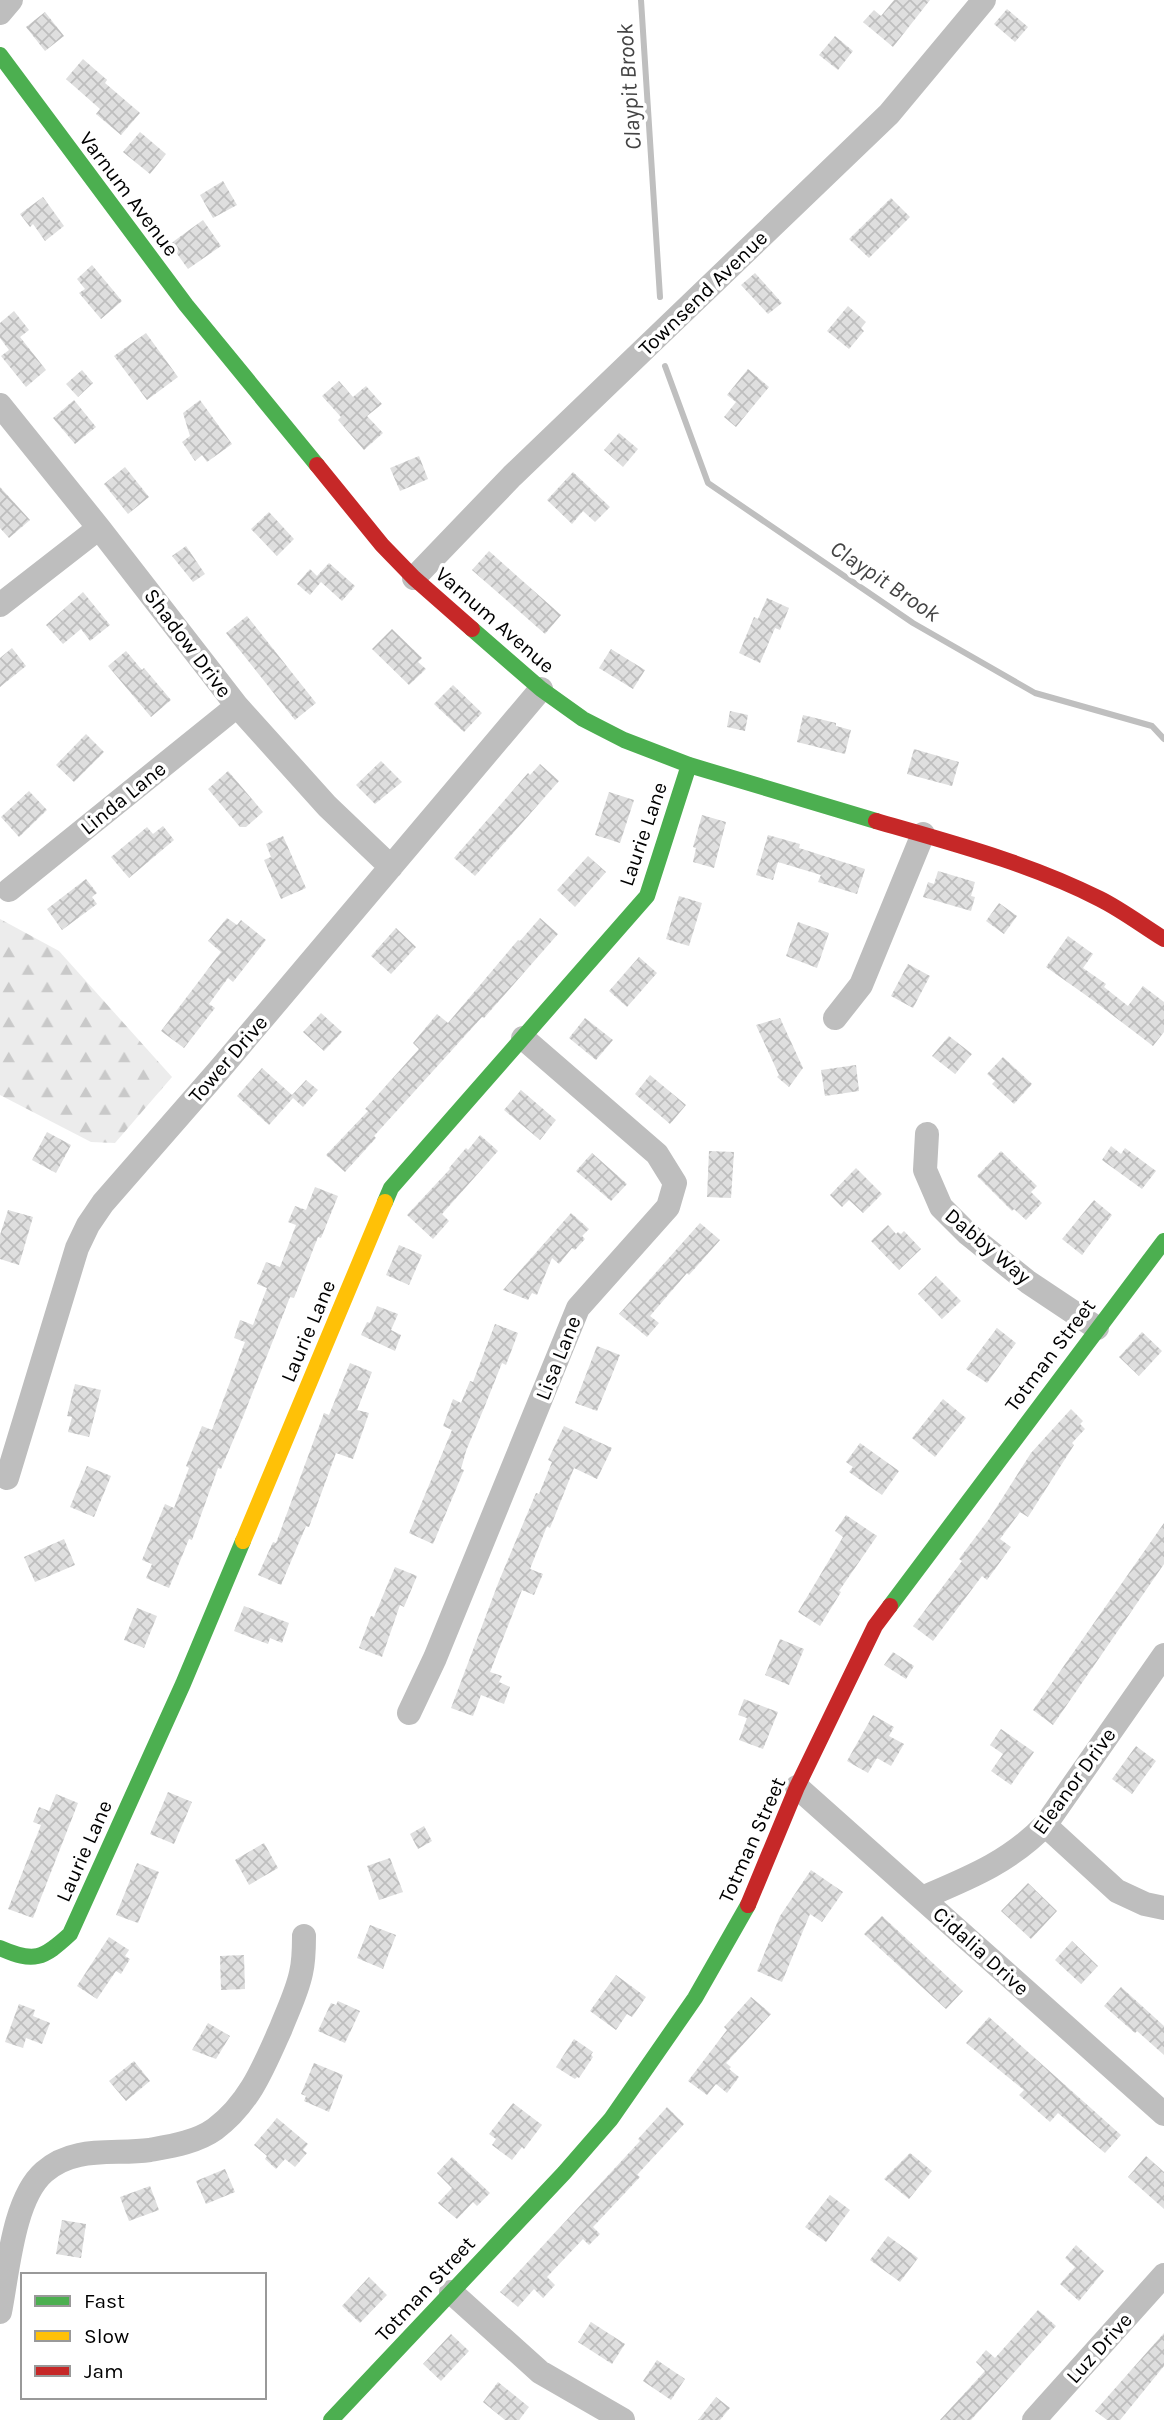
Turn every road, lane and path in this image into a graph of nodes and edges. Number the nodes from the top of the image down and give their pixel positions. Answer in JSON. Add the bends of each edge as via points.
{"nodes":[{"id":1,"x":11,"y":0,"type":"edge"},
{"id":2,"x":984,"y":0,"type":"edge"},
{"id":3,"x":0,"y":13,"type":"edge"},
{"id":4,"x":0,"y":55,"type":"edge"},
{"id":5,"x":0,"y":405,"type":"edge"},
{"id":6,"x":99,"y":528,"type":"junction"},
{"id":7,"x":414,"y":578,"type":"junction"},
{"id":8,"x":0,"y":605,"type":"edge"},
{"id":9,"x":541,"y":689,"type":"junction"},
{"id":10,"x":237,"y":706,"type":"junction"},
{"id":11,"x":689,"y":765,"type":"junction"},
{"id":12,"x":923,"y":834,"type":"junction"},
{"id":13,"x":391,"y":867,"type":"junction"},
{"id":14,"x":9,"y":890,"type":"dead end"},
{"id":15,"x":1164,"y":939,"type":"edge"},
{"id":16,"x":835,"y":1018,"type":"dead end"},
{"id":17,"x":523,"y":1038,"type":"junction"},
{"id":18,"x":927,"y":1134,"type":"dead end"},
{"id":19,"x":1164,"y":1241,"type":"edge"},
{"id":20,"x":1097,"y":1328,"type":"junction"},
{"id":21,"x":7,"y":1478,"type":"dead end"},
{"id":22,"x":1164,"y":1655,"type":"edge"},
{"id":23,"x":409,"y":1713,"type":"dead end"},
{"id":24,"x":797,"y":1787,"type":"junction"},
{"id":25,"x":1045,"y":1825,"type":"junction"},
{"id":26,"x":922,"y":1898,"type":"junction"},
{"id":27,"x":1164,"y":1908,"type":"edge"},
{"id":28,"x":304,"y":1936,"type":"dead end"},
{"id":29,"x":0,"y":1948,"type":"edge"},
{"id":30,"x":1164,"y":2114,"type":"edge"},
{"id":31,"x":1164,"y":2275,"type":"edge"},
{"id":32,"x":450,"y":2292,"type":"junction"},
{"id":33,"x":0,"y":2312,"type":"edge"},
{"id":34,"x":331,"y":2420,"type":"edge"},
{"id":35,"x":623,"y":2420,"type":"edge"},
{"id":36,"x":1034,"y":2420,"type":"edge"}],
"edges":[{"from":1,"to":3,"type":"street"},
{"from":2,"to":7,"type":"street","name":"Townsend Avenue","via":[[888,114],[512,475]]},
{"from":4,"to":7,"type":"street","name":"Varnum Avenue","via":[[186,305],[374,536]]},
{"from":5,"to":6,"type":"street","name":"Shadow Drive"},
{"from":6,"to":8,"type":"street"},
{"from":6,"to":10,"type":"street","name":"Shadow Drive"},
{"from":7,"to":9,"type":"street","name":"Varnum Avenue"},
{"from":9,"to":11,"type":"street","name":"Varnum Avenue","via":[[583,719]]},
{"from":9,"to":13,"type":"street","name":"Tower Drive"},
{"from":10,"to":13,"type":"street","name":"Shadow Drive","via":[[327,806]]},
{"from":10,"to":14,"type":"street","name":"Linda Lane"},
{"from":11,"to":12,"type":"street","name":"Varnum Avenue"},
{"from":11,"to":17,"type":"street","name":"Laurie Lane","via":[[646,897]]},
{"from":12,"to":15,"type":"street","name":"Varnum Avenue","via":[[1048,875],[1102,900]]},
{"from":12,"to":16,"type":"street","via":[[861,985]]},
{"from":13,"to":21,"type":"street","name":"Tower Drive","via":[[88,1225]]},
{"from":17,"to":23,"type":"street","name":"Lisa Lane","via":[[657,1154],[675,1183],[668,1207],[578,1308]]},
{"from":17,"to":29,"type":"street","name":"Laurie Lane","via":[[391,1188],[183,1684],[70,1934],[48,1955],[25,1960]]},
{"from":18,"to":20,"type":"street","name":"Dabby Way","via":[[925,1170],[941,1207],[1028,1282]]},
{"from":19,"to":20,"type":"street","name":"Totman Street"},
{"from":20,"to":24,"type":"street","name":"Totman Street","via":[[875,1626]]},
{"from":22,"to":25,"type":"street","name":"Eleanor Drive"},
{"from":24,"to":26,"type":"street","name":"Cidalia Drive"},
{"from":24,"to":32,"type":"street","name":"Totman Street","via":[[745,1912],[651,2063],[603,2128]]},
{"from":25,"to":26,"type":"street","name":"Eleanor Drive","via":[[1028,1843],[985,1871]]},
{"from":25,"to":27,"type":"street","via":[[1117,1891]]},
{"from":26,"to":30,"type":"street","name":"Cidalia Drive"},
{"from":28,"to":33,"type":"street","via":[[295,1995],[261,2075],[240,2106],[213,2130],[182,2144],[75,2155],[44,2172],[19,2213]]},
{"from":31,"to":36,"type":"street","name":"Luz Drive"},
{"from":32,"to":34,"type":"street","name":"Totman Street"},
{"from":32,"to":35,"type":"street","via":[[540,2372]]}]}
